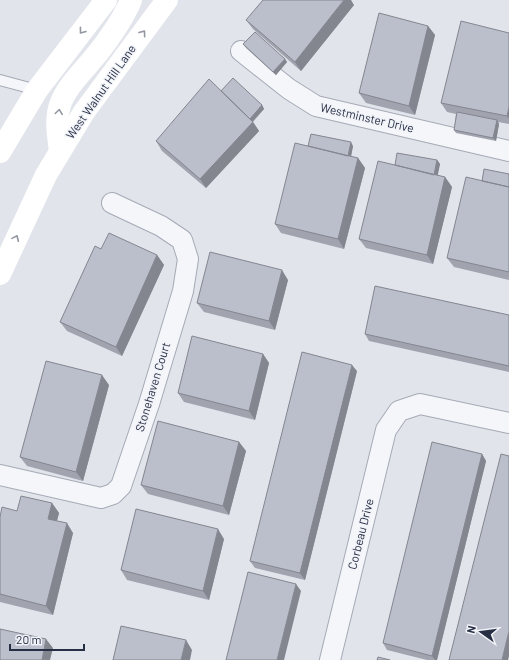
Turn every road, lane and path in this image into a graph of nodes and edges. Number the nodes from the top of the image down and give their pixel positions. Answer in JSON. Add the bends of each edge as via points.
{"nodes":[{"id":1,"x":106,"y":0,"type":"edge"},
{"id":2,"x":131,"y":0,"type":"edge"},
{"id":3,"x":167,"y":0,"type":"edge"},
{"id":4,"x":241,"y":51,"type":"dead end"},
{"id":5,"x":0,"y":80,"type":"edge"},
{"id":6,"x":37,"y":90,"type":"junction"},
{"id":7,"x":60,"y":151,"type":"junction"},
{"id":8,"x":509,"y":151,"type":"edge"},
{"id":9,"x":0,"y":152,"type":"edge"},
{"id":10,"x":112,"y":202,"type":"dead end"},
{"id":11,"x":0,"y":274,"type":"edge"},
{"id":12,"x":509,"y":424,"type":"edge"},
{"id":13,"x":0,"y":475,"type":"edge"},
{"id":14,"x":330,"y":660,"type":"edge"}],
"edges":[{"from":1,"to":6,"type":"main road","one_way":true},
{"from":7,"to":2,"type":"main road","one_way":true,"via":[[57,126],[60,104]]},
{"from":7,"to":3,"type":"main road","name":"West Walnut Hill Lane","one_way":true,"via":[[84,112]]},
{"from":4,"to":8,"type":"street","name":"Westminster Drive","via":[[289,89],[316,106]]},
{"from":5,"to":6,"type":"lane"},
{"from":6,"to":9,"type":"main road"},
{"from":11,"to":7,"type":"main road","name":"West Walnut Hill Lane","one_way":true,"via":[[46,175]]},
{"from":10,"to":13,"type":"street","name":"Stonehaven Court","via":[[161,226],[182,240],[188,259],[183,290],[121,486],[113,494],[101,498]]},
{"from":12,"to":14,"type":"street","name":"Corbeau Drive","via":[[420,404],[399,412],[386,430]]}]}
